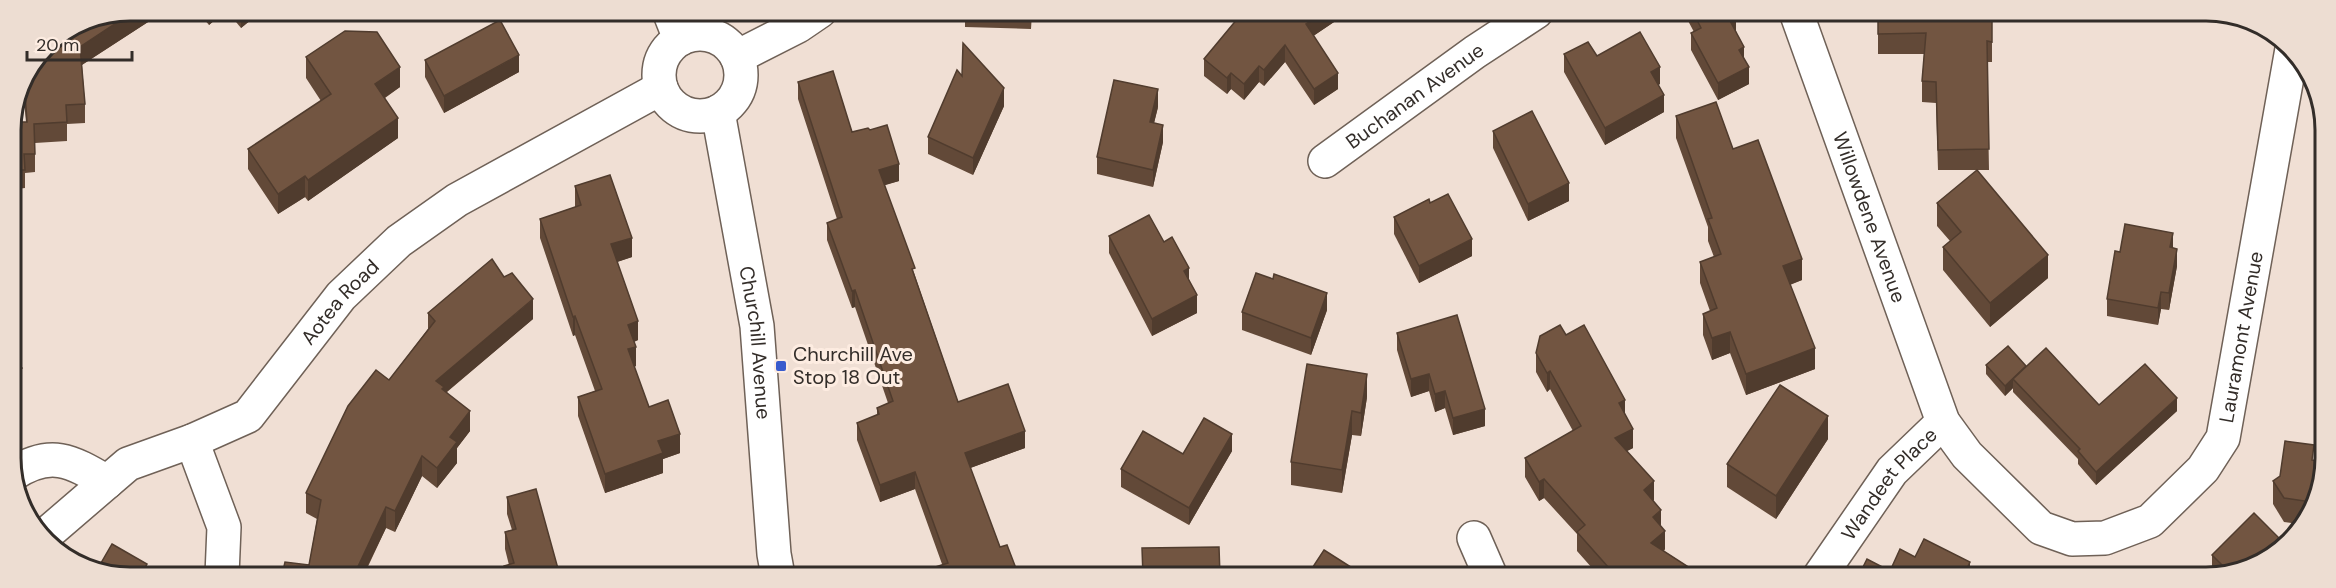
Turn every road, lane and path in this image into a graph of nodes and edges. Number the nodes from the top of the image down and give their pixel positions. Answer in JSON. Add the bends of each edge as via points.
{"nodes":[{"id":1,"x":805,"y":21,"type":"edge"},
{"id":2,"x":1522,"y":21,"type":"edge"},
{"id":3,"x":1799,"y":21,"type":"edge"},
{"id":4,"x":674,"y":25,"type":"edge"},
{"id":5,"x":737,"y":57,"type":"junction"},
{"id":6,"x":2290,"y":62,"type":"edge"},
{"id":7,"x":661,"y":88,"type":"junction"},
{"id":8,"x":718,"y":112,"type":"junction"},
{"id":9,"x":1325,"y":161,"type":"dead end"},
{"id":10,"x":1943,"y":422,"type":"junction"},
{"id":11,"x":192,"y":441,"type":"junction"},
{"id":12,"x":22,"y":468,"type":"edge"},
{"id":13,"x":107,"y":482,"type":"junction"},
{"id":14,"x":50,"y":531,"type":"edge"},
{"id":15,"x":1474,"y":538,"type":"dead end"},
{"id":16,"x":222,"y":567,"type":"edge"},
{"id":17,"x":777,"y":567,"type":"edge"},
{"id":18,"x":1487,"y":567,"type":"edge"},
{"id":19,"x":1826,"y":567,"type":"edge"}],
"edges":[{"from":1,"to":5,"type":"street"},
{"from":2,"to":9,"type":"street","name":"Buchanan Avenue"},
{"from":3,"to":10,"type":"street","name":"Willowdene Avenue"},
{"from":4,"to":5,"type":"street","via":[[724,42]]},
{"from":4,"to":7,"type":"street","via":[[659,74]]},
{"from":5,"to":8,"type":"street","via":[[741,69],[737,94]]},
{"from":6,"to":10,"type":"street","name":"Lauramont Avenue","via":[[2223,438],[2203,469],[2150,521],[2105,538],[2072,539],[2041,528],[1967,455]]},
{"from":7,"to":8,"type":"street","via":[[678,110],[706,116]]},
{"from":7,"to":11,"type":"street","name":"Aotea Road","via":[[457,200],[399,241],[341,296],[248,416]]},
{"from":8,"to":17,"type":"street","name":"Churchill Avenue","via":[[757,326]]},
{"from":10,"to":19,"type":"street","name":"Wandeet Place","via":[[1892,471]]},
{"from":11,"to":13,"type":"street","name":"Aotea Road","via":[[128,464]]},
{"from":11,"to":16,"type":"street","via":[[224,527]]},
{"from":12,"to":13,"type":"street","via":[[56,458]]},
{"from":13,"to":14,"type":"street","name":"Aotea Road"},
{"from":15,"to":18,"type":"street"}]}
